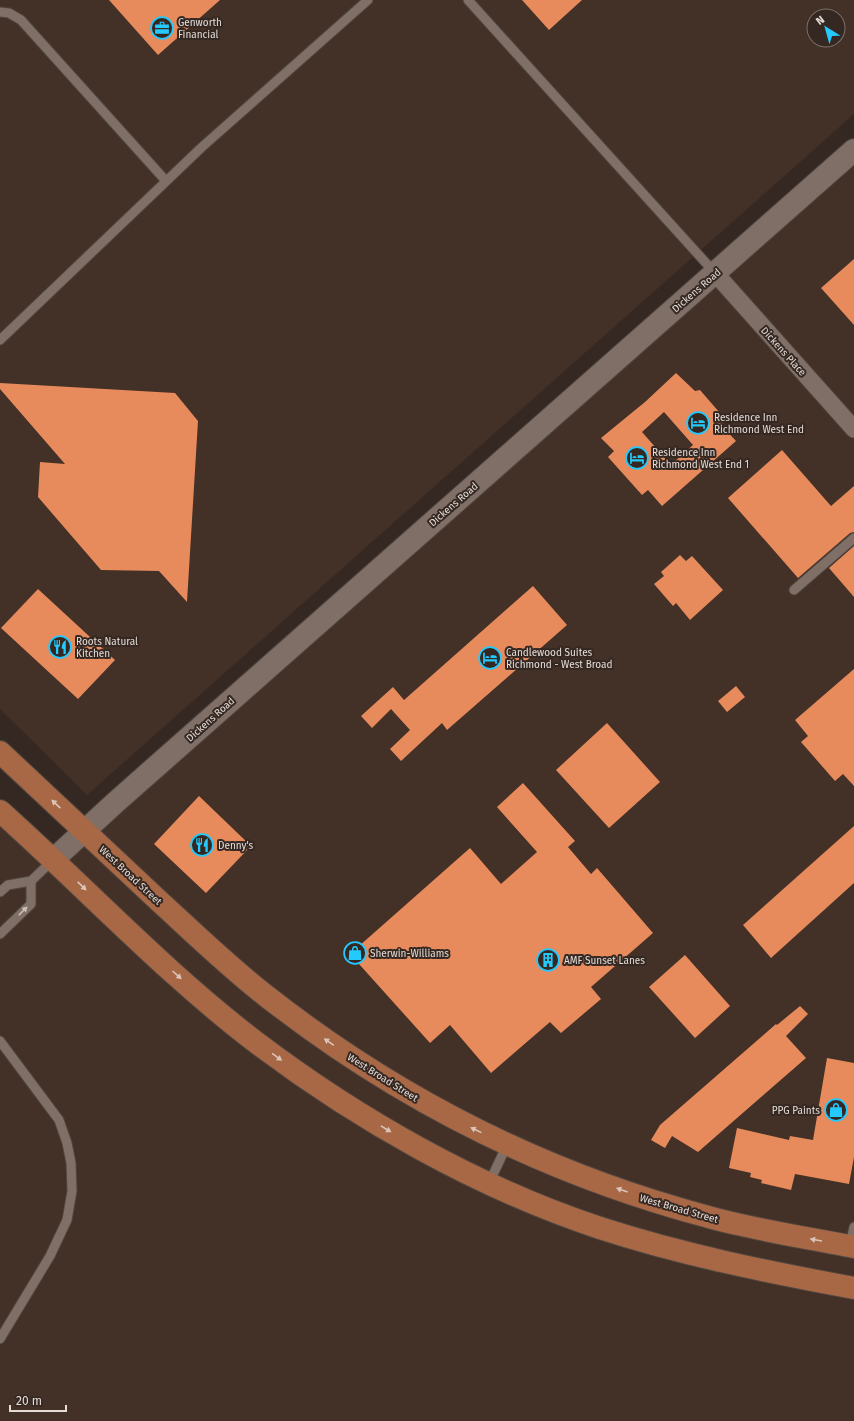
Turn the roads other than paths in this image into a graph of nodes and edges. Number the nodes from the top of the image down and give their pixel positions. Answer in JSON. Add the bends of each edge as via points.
{"nodes":[{"id":1,"x":368,"y":0,"type":"edge"},
{"id":2,"x":468,"y":0,"type":"edge"},
{"id":3,"x":0,"y":12,"type":"edge"},
{"id":4,"x":854,"y":150,"type":"edge"},
{"id":5,"x":166,"y":181,"type":"junction"},
{"id":6,"x":715,"y":273,"type":"junction"},
{"id":7,"x":0,"y":340,"type":"edge"},
{"id":8,"x":854,"y":428,"type":"edge"},
{"id":9,"x":854,"y":538,"type":"edge"},
{"id":10,"x":794,"y":590,"type":"dead end"},
{"id":11,"x":0,"y":752,"type":"edge"},
{"id":12,"x":0,"y":811,"type":"edge"},
{"id":13,"x":84,"y":831,"type":"junction"},
{"id":14,"x":54,"y":860,"type":"junction"},
{"id":15,"x":31,"y":882,"type":"junction"},
{"id":16,"x":0,"y":892,"type":"edge"},
{"id":17,"x":0,"y":934,"type":"edge"},
{"id":18,"x":0,"y":1041,"type":"edge"},
{"id":19,"x":507,"y":1144,"type":"junction"},
{"id":20,"x":489,"y":1183,"type":"junction"},
{"id":21,"x":853,"y":1240,"type":"edge"},
{"id":22,"x":854,"y":1288,"type":"edge"},
{"id":23,"x":0,"y":1339,"type":"edge"}],
"edges":[{"from":1,"to":5,"type":"lane"},
{"from":2,"to":6,"type":"lane"},
{"from":3,"to":5,"type":"lane","via":[[21,20]]},
{"from":4,"to":6,"type":"main road","name":"Dickens Road"},
{"from":5,"to":7,"type":"lane"},
{"from":6,"to":8,"type":"street","name":"Dickens Place"},
{"from":6,"to":13,"type":"main road","name":"Dickens Road"},
{"from":9,"to":10,"type":"lane"},
{"from":13,"to":11,"type":"main road","name":"West Broad Street","one_way":true},
{"from":12,"to":14,"type":"main road"},
{"from":13,"to":14,"type":"main road","name":"Dickens Road"},
{"from":19,"to":13,"type":"main road","name":"West Broad Street","one_way":true,"via":[[456,1120],[395,1085],[289,1014],[211,948]]},
{"from":14,"to":15,"type":"lane"},
{"from":14,"to":20,"type":"main road","one_way":true,"via":[[176,974],[256,1042],[369,1118]]},
{"from":15,"to":16,"type":"lane","via":[[8,885]]},
{"from":17,"to":15,"type":"lane","one_way":true,"via":[[31,904]]},
{"from":18,"to":23,"type":"lane","via":[[59,1120],[71,1164],[72,1191],[67,1220],[50,1256]]},
{"from":19,"to":20,"type":"lane"},
{"from":21,"to":19,"type":"main road","name":"West Broad Street","one_way":true,"via":[[771,1232],[706,1217],[588,1178]]},
{"from":20,"to":22,"type":"main road","via":[[581,1221],[647,1242],[746,1268]]}]}
